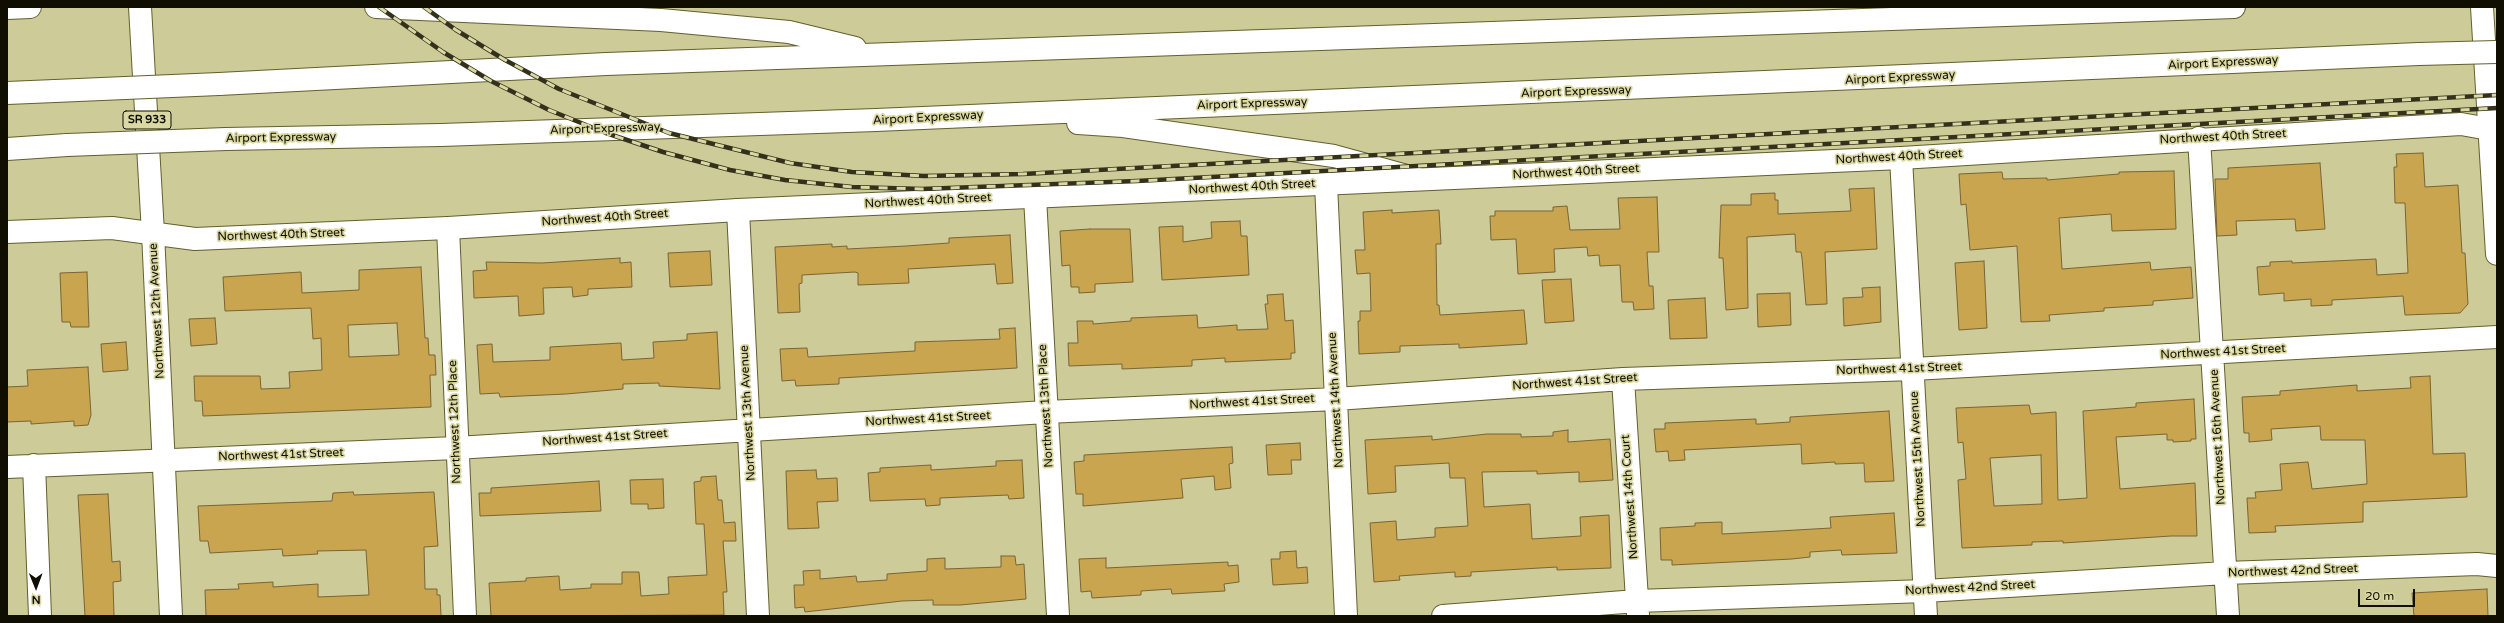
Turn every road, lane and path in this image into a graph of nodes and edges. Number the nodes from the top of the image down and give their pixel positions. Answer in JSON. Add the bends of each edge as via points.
{"nodes":[{"id":1,"x":30,"y":7,"type":"edge"},
{"id":2,"x":140,"y":7,"type":"edge"},
{"id":3,"x":376,"y":7,"type":"edge"},
{"id":4,"x":2234,"y":7,"type":"edge"},
{"id":5,"x":2482,"y":7,"type":"edge"},
{"id":6,"x":7,"y":8,"type":"edge"},
{"id":7,"x":2497,"y":52,"type":"edge"},
{"id":8,"x":880,"y":54,"type":"junction"},
{"id":9,"x":7,"y":93,"type":"edge"},
{"id":10,"x":973,"y":116,"type":"junction"},
{"id":11,"x":2493,"y":130,"type":"edge"},
{"id":12,"x":2199,"y":138,"type":"junction"},
{"id":13,"x":7,"y":148,"type":"edge"},
{"id":14,"x":1901,"y":158,"type":"junction"},
{"id":15,"x":1418,"y":180,"type":"junction"},
{"id":16,"x":1326,"y":184,"type":"junction"},
{"id":17,"x":1035,"y":197,"type":"junction"},
{"id":18,"x":738,"y":210,"type":"junction"},
{"id":19,"x":448,"y":228,"type":"junction"},
{"id":20,"x":7,"y":232,"type":"edge"},
{"id":21,"x":153,"y":233,"type":"junction"},
{"id":22,"x":2497,"y":254,"type":"edge"},
{"id":23,"x":2497,"y":337,"type":"edge"},
{"id":24,"x":2213,"y":352,"type":"junction"},
{"id":25,"x":1913,"y":369,"type":"junction"},
{"id":26,"x":1623,"y":379,"type":"junction"},
{"id":27,"x":1336,"y":398,"type":"junction"},
{"id":28,"x":1046,"y":412,"type":"junction"},
{"id":29,"x":749,"y":429,"type":"junction"},
{"id":30,"x":456,"y":448,"type":"junction"},
{"id":31,"x":163,"y":459,"type":"junction"},
{"id":32,"x":34,"y":465,"type":"junction"},
{"id":33,"x":7,"y":466,"type":"edge"},
{"id":34,"x":2497,"y":566,"type":"edge"},
{"id":35,"x":2226,"y":573,"type":"junction"},
{"id":36,"x":1925,"y":591,"type":"junction"},
{"id":37,"x":1637,"y":609,"type":"edge"},
{"id":38,"x":40,"y":616,"type":"edge"},
{"id":39,"x":171,"y":616,"type":"edge"},
{"id":40,"x":464,"y":616,"type":"edge"},
{"id":41,"x":758,"y":616,"type":"edge"},
{"id":42,"x":1058,"y":616,"type":"edge"},
{"id":43,"x":1346,"y":616,"type":"edge"},
{"id":44,"x":1443,"y":616,"type":"edge"},
{"id":45,"x":1926,"y":616,"type":"edge"},
{"id":46,"x":2228,"y":616,"type":"edge"}],
"edges":[{"from":1,"to":6,"type":"main road"},
{"from":2,"to":21,"type":"main road","name":"Northwest 12th Avenue","number":"SR 933"},
{"from":3,"to":8,"type":"main road","via":[[677,21],[789,32]]},
{"from":4,"to":8,"type":"main road"},
{"from":5,"to":11,"type":"main road"},
{"from":7,"to":10,"type":"main road","name":"Airport Expressway","bridge":true},
{"from":8,"to":9,"type":"main road","bridge":true,"via":[[544,67]]},
{"from":10,"to":13,"type":"main road","name":"Airport Expressway","bridge":true},
{"from":10,"to":15,"type":"main road","via":[[1123,126],[1280,147],[1334,156]]},
{"from":11,"to":12,"type":"main road","name":"Northwest 40th Street","via":[[2461,124]]},
{"from":11,"to":22,"type":"main road"},
{"from":12,"to":14,"type":"main road","name":"Northwest 40th Street"},
{"from":12,"to":24,"type":"main road","name":"Northwest 16th Avenue"},
{"from":14,"to":15,"type":"main road","name":"Northwest 40th Street"},
{"from":14,"to":25,"type":"main road","name":"Northwest 15th Avenue"},
{"from":15,"to":16,"type":"main road","name":"Northwest 40th Street"},
{"from":16,"to":17,"type":"main road","name":"Northwest 40th Street"},
{"from":16,"to":27,"type":"main road","name":"Northwest 14th Avenue"},
{"from":17,"to":18,"type":"main road","name":"Northwest 40th Street"},
{"from":17,"to":28,"type":"main road","name":"Northwest 13th Place"},
{"from":18,"to":19,"type":"main road","name":"Northwest 40th Street"},
{"from":18,"to":29,"type":"main road","name":"Northwest 13th Avenue"},
{"from":19,"to":21,"type":"main road","name":"Northwest 40th Street","via":[[195,239]]},
{"from":19,"to":30,"type":"main road","name":"Northwest 12th Place"},
{"from":20,"to":21,"type":"main road","name":"Northwest 40th Street","via":[[112,228]]},
{"from":21,"to":31,"type":"main road","name":"Northwest 12th Avenue"},
{"from":23,"to":24,"type":"main road","name":"Northwest 41st Street"},
{"from":24,"to":25,"type":"main road","name":"Northwest 41st Street"},
{"from":24,"to":35,"type":"main road","name":"Northwest 16th Avenue"},
{"from":25,"to":26,"type":"main road","name":"Northwest 41st Street"},
{"from":25,"to":36,"type":"main road","name":"Northwest 15th Avenue"},
{"from":26,"to":27,"type":"main road","name":"Northwest 41st Street"},
{"from":26,"to":37,"type":"main road","name":"Northwest 14th Court"},
{"from":27,"to":28,"type":"main road","name":"Northwest 41st Street"},
{"from":27,"to":43,"type":"main road","name":"Northwest 14th Avenue"},
{"from":28,"to":29,"type":"main road","name":"Northwest 41st Street"},
{"from":28,"to":42,"type":"main road","name":"Northwest 13th Place"},
{"from":29,"to":30,"type":"main road","name":"Northwest 41st Street"},
{"from":29,"to":41,"type":"main road","name":"Northwest 13th Avenue"},
{"from":30,"to":31,"type":"main road","name":"Northwest 41st Street"},
{"from":30,"to":40,"type":"main road","name":"Northwest 12th Place"},
{"from":31,"to":32,"type":"main road","name":"Northwest 41st Street"},
{"from":31,"to":39,"type":"main road","name":"Northwest 12th Avenue"},
{"from":32,"to":33,"type":"main road","name":"Northwest 41st Street"},
{"from":32,"to":38,"type":"main road"},
{"from":34,"to":35,"type":"main road","name":"Northwest 42nd Street","via":[[2477,564]]},
{"from":35,"to":36,"type":"main road","name":"Northwest 42nd Street"},
{"from":35,"to":46,"type":"main road","name":"Northwest 16th Avenue"},
{"from":36,"to":37,"type":"main road","name":"Northwest 42nd Street"},
{"from":36,"to":45,"type":"main road","name":"Northwest 15th Avenue"},
{"from":37,"to":44,"type":"main road","name":"Northwest 42nd Street"}]}
